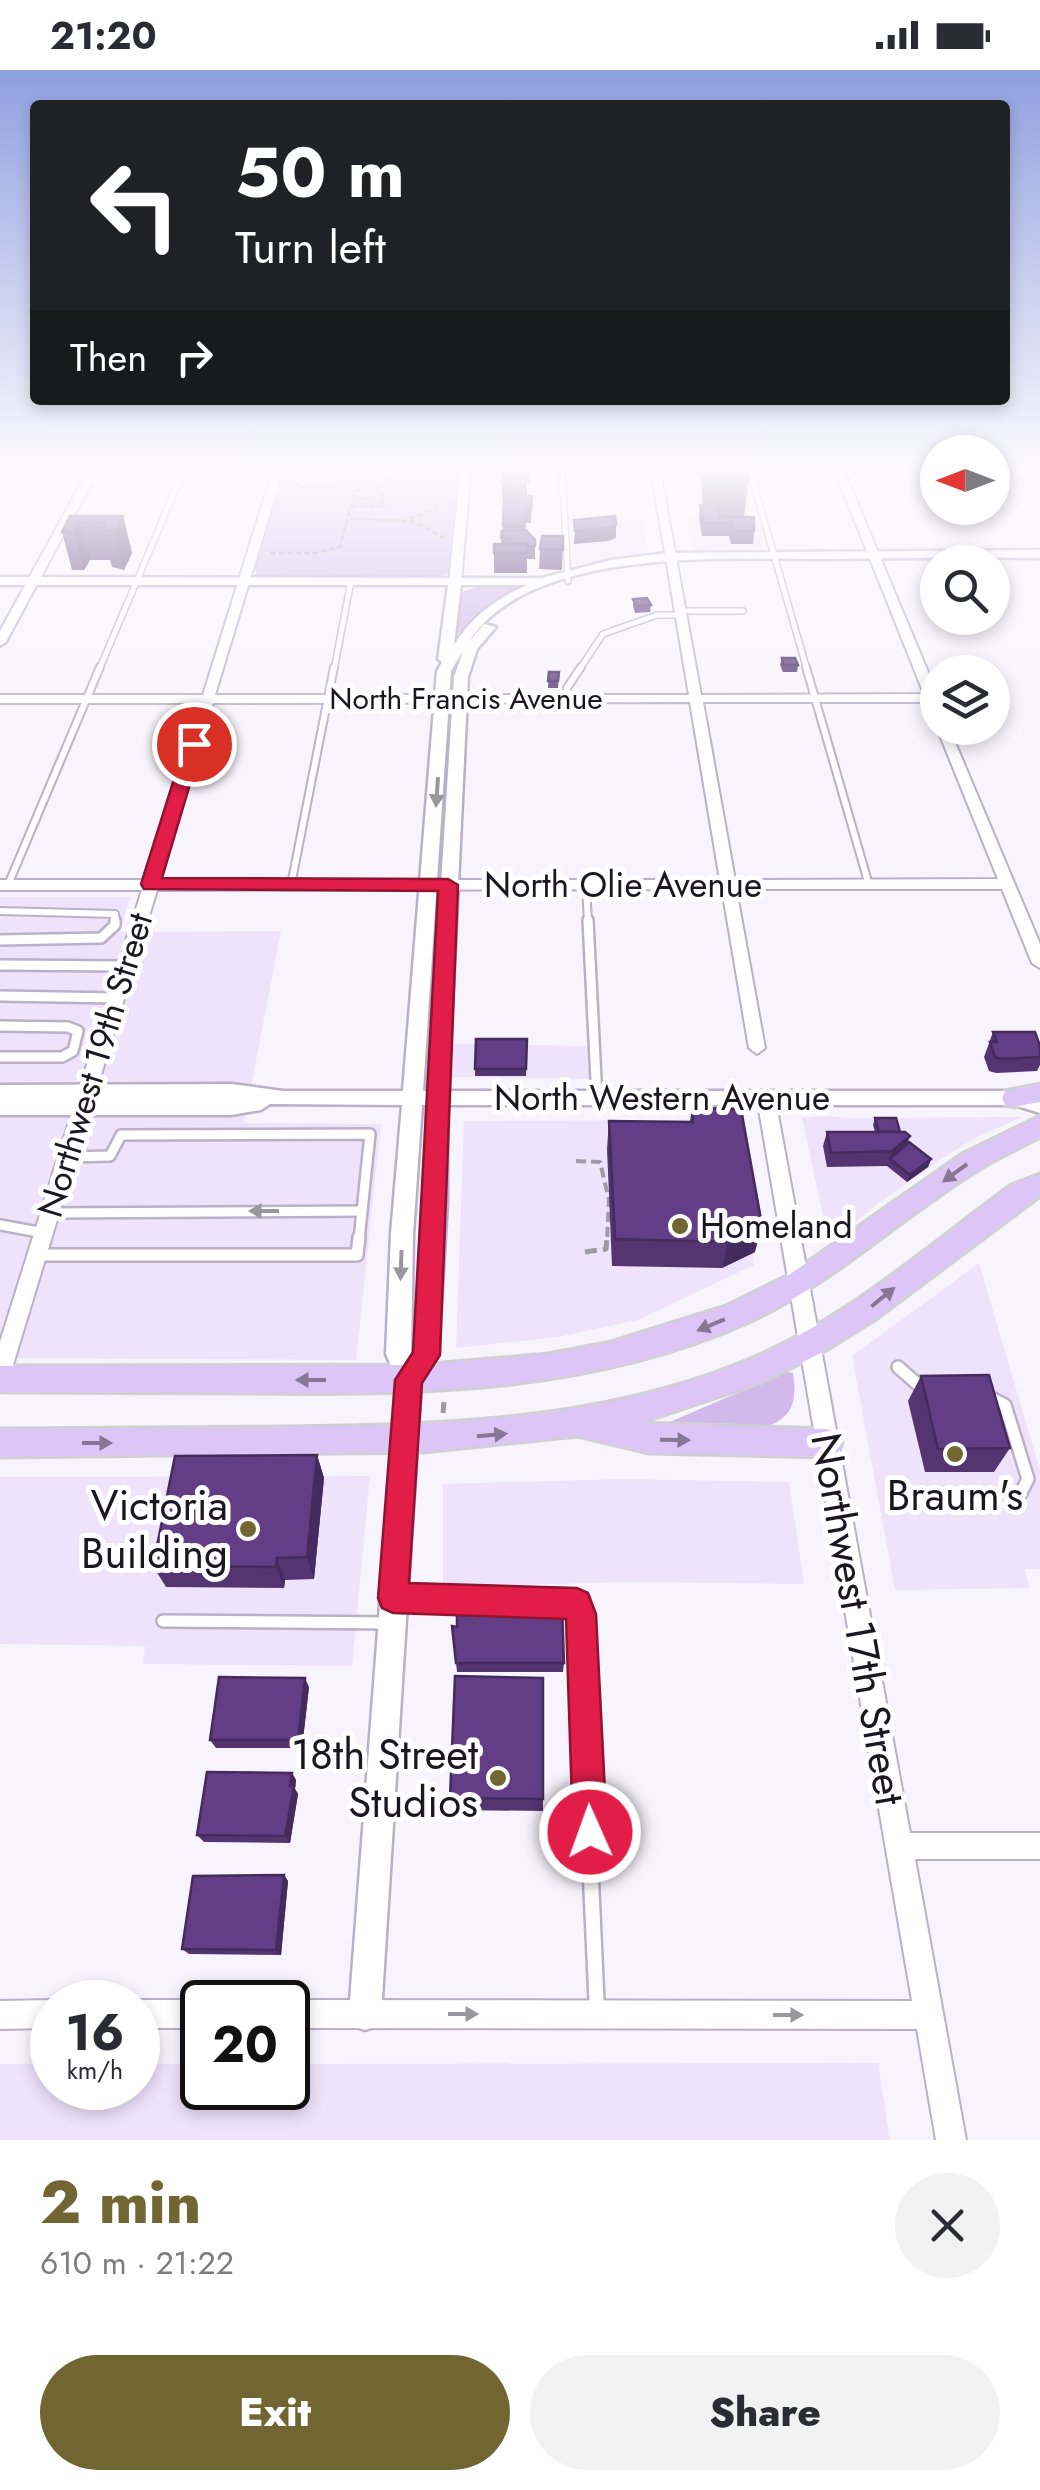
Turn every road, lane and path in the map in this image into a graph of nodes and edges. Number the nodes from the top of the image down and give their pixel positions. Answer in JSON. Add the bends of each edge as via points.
{"nodes":[{"id":1,"x":43,"y":564,"type":"edge"},
{"id":2,"x":144,"y":564,"type":"edge"},
{"id":3,"x":251,"y":564,"type":"edge"},
{"id":4,"x":458,"y":564,"type":"edge"},
{"id":5,"x":567,"y":564,"type":"edge"},
{"id":6,"x":647,"y":564,"type":"edge"},
{"id":7,"x":672,"y":564,"type":"edge"},
{"id":8,"x":777,"y":564,"type":"edge"},
{"id":9,"x":877,"y":564,"type":"edge"},
{"id":10,"x":568,"y":578,"type":"junction"},
{"id":11,"x":0,"y":581,"type":"edge"},
{"id":12,"x":33,"y":581,"type":"junction"},
{"id":13,"x":137,"y":581,"type":"junction"},
{"id":14,"x":244,"y":581,"type":"junction"},
{"id":15,"x":350,"y":581,"type":"junction"},
{"id":16,"x":456,"y":581,"type":"junction"},
{"id":17,"x":547,"y":581,"type":"junction"},
{"id":18,"x":743,"y":611,"type":"dead end"},
{"id":19,"x":681,"y":613,"type":"junction"},
{"id":20,"x":0,"y":642,"type":"edge"},
{"id":21,"x":920,"y":669,"type":"edge"},
{"id":22,"x":444,"y":671,"type":"junction"},
{"id":23,"x":327,"y":698,"type":"junction"},
{"id":24,"x":451,"y":698,"type":"junction"},
{"id":25,"x":568,"y":698,"type":"junction"},
{"id":26,"x":695,"y":698,"type":"junction"},
{"id":27,"x":816,"y":698,"type":"junction"},
{"id":28,"x":920,"y":698,"type":"edge"},
{"id":29,"x":0,"y":699,"type":"edge"},
{"id":30,"x":87,"y":699,"type":"junction"},
{"id":31,"x":208,"y":699,"type":"junction"},
{"id":32,"x":951,"y":745,"type":"edge"},
{"id":33,"x":150,"y":884,"type":"junction"},
{"id":34,"x":1007,"y":884,"type":"junction"},
{"id":35,"x":4,"y":885,"type":"edge"},
{"id":36,"x":290,"y":885,"type":"junction"},
{"id":37,"x":439,"y":885,"type":"junction"},
{"id":38,"x":586,"y":885,"type":"junction"},
{"id":39,"x":727,"y":885,"type":"junction"},
{"id":40,"x":869,"y":885,"type":"junction"},
{"id":41,"x":0,"y":911,"type":"edge"},
{"id":42,"x":0,"y":940,"type":"edge"},
{"id":43,"x":1040,"y":964,"type":"edge"},
{"id":44,"x":0,"y":965,"type":"edge"},
{"id":45,"x":126,"y":966,"type":"junction"},
{"id":46,"x":0,"y":996,"type":"edge"},
{"id":47,"x":116,"y":998,"type":"junction"},
{"id":48,"x":0,"y":1026,"type":"edge"},
{"id":49,"x":757,"y":1048,"type":"dead end"},
{"id":50,"x":0,"y":1058,"type":"edge"},
{"id":51,"x":0,"y":1092,"type":"edge"},
{"id":52,"x":1040,"y":1092,"type":"edge"},
{"id":53,"x":413,"y":1098,"type":"junction"},
{"id":54,"x":440,"y":1098,"type":"junction"},
{"id":55,"x":766,"y":1098,"type":"junction"},
{"id":56,"x":1014,"y":1098,"type":"junction"},
{"id":57,"x":597,"y":1099,"type":"junction"},
{"id":58,"x":84,"y":1100,"type":"junction"},
{"id":59,"x":1040,"y":1105,"type":"edge"},
{"id":60,"x":0,"y":1107,"type":"edge"},
{"id":61,"x":1040,"y":1126,"type":"edge"},
{"id":62,"x":67,"y":1157,"type":"junction"},
{"id":63,"x":576,"y":1161,"type":"dead end"},
{"id":64,"x":1040,"y":1184,"type":"edge"},
{"id":65,"x":404,"y":1203,"type":"junction"},
{"id":66,"x":436,"y":1203,"type":"junction"},
{"id":67,"x":362,"y":1211,"type":"junction"},
{"id":68,"x":50,"y":1213,"type":"junction"},
{"id":69,"x":0,"y":1226,"type":"edge"},
{"id":70,"x":44,"y":1232,"type":"junction"},
{"id":71,"x":585,"y":1252,"type":"dead end"},
{"id":72,"x":37,"y":1255,"type":"junction"},
{"id":73,"x":799,"y":1283,"type":"junction"},
{"id":74,"x":810,"y":1344,"type":"junction"},
{"id":75,"x":898,"y":1367,"type":"dead end"},
{"id":76,"x":0,"y":1377,"type":"edge"},
{"id":77,"x":409,"y":1380,"type":"junction"},
{"id":78,"x":942,"y":1390,"type":"edge"},
{"id":79,"x":976,"y":1390,"type":"edge"},
{"id":80,"x":444,"y":1402,"type":"dead end"},
{"id":81,"x":443,"y":1413,"type":"dead end"},
{"id":82,"x":580,"y":1424,"type":"junction"},
{"id":83,"x":404,"y":1440,"type":"junction"},
{"id":84,"x":0,"y":1443,"type":"edge"},
{"id":85,"x":827,"y":1443,"type":"junction"},
{"id":86,"x":1015,"y":1504,"type":"dead end"},
{"id":87,"x":392,"y":1610,"type":"junction"},
{"id":88,"x":163,"y":1621,"type":"dead end"},
{"id":89,"x":898,"y":1846,"type":"junction"},
{"id":90,"x":1040,"y":1846,"type":"edge"},
{"id":91,"x":0,"y":2014,"type":"edge"},
{"id":92,"x":30,"y":2014,"type":"edge"},
{"id":93,"x":310,"y":2014,"type":"edge"},
{"id":94,"x":365,"y":2014,"type":"junction"},
{"id":95,"x":598,"y":2014,"type":"junction"},
{"id":96,"x":929,"y":2015,"type":"junction"},
{"id":97,"x":951,"y":2140,"type":"edge"}],
"edges":[{"from":1,"to":12,"type":"street"},
{"from":2,"to":13,"type":"lane"},
{"from":3,"to":14,"type":"street","name":"Northwest 19th Street"},
{"from":4,"to":16,"type":"street"},
{"from":5,"to":10,"type":"lane"},
{"from":6,"to":10,"type":"street"},
{"from":7,"to":19,"type":"street"},
{"from":8,"to":27,"type":"lane"},
{"from":9,"to":21,"type":"street"},
{"from":10,"to":17,"type":"street"},
{"from":10,"to":24,"type":"street","via":[[479,637]]},
{"from":11,"to":12,"type":"street"},
{"from":12,"to":13,"type":"street"},
{"from":12,"to":20,"type":"street"},
{"from":13,"to":14,"type":"street"},
{"from":13,"to":30,"type":"lane"},
{"from":14,"to":15,"type":"street"},
{"from":14,"to":31,"type":"street","name":"Northwest 19th Street"},
{"from":15,"to":16,"type":"street"},
{"from":15,"to":23,"type":"lane"},
{"from":16,"to":17,"type":"street"},
{"from":16,"to":22,"type":"street"},
{"from":17,"to":22,"type":"street","via":[[470,628]]},
{"from":18,"to":19,"type":"lane"},
{"from":19,"to":25,"type":"lane","via":[[603,634],[567,688]]},
{"from":19,"to":26,"type":"street"},
{"from":22,"to":24,"type":"street"},
{"from":23,"to":24,"type":"street","name":"North Francis Avenue"},
{"from":23,"to":31,"type":"street","name":"North Francis Avenue"},
{"from":23,"to":36,"type":"lane"},
{"from":24,"to":25,"type":"street","name":"North Francis Avenue"},
{"from":24,"to":37,"type":"street"},
{"from":25,"to":26,"type":"street","name":"North Francis Avenue"},
{"from":26,"to":27,"type":"street","name":"North Francis Avenue"},
{"from":26,"to":39,"type":"street"},
{"from":27,"to":28,"type":"street","name":"North Francis Avenue"},
{"from":27,"to":40,"type":"lane"},
{"from":29,"to":30,"type":"street","name":"North Francis Avenue"},
{"from":30,"to":31,"type":"street","name":"North Francis Avenue"},
{"from":30,"to":35,"type":"lane"},
{"from":31,"to":33,"type":"street","name":"Northwest 19th Street"},
{"from":32,"to":34,"type":"street"},
{"from":33,"to":35,"type":"street","name":"North Olie Avenue"},
{"from":33,"to":36,"type":"street","name":"North Olie Avenue"},
{"from":33,"to":45,"type":"street","name":"Northwest 19th Street"},
{"from":34,"to":40,"type":"street","name":"North Olie Avenue"},
{"from":34,"to":43,"type":"street"},
{"from":36,"to":37,"type":"street","name":"North Olie Avenue"},
{"from":37,"to":38,"type":"street","name":"North Olie Avenue"},
{"from":37,"to":53,"type":"street"},
{"from":37,"to":54,"type":"street"},
{"from":38,"to":39,"type":"street","name":"North Olie Avenue"},
{"from":38,"to":57,"type":"lane"},
{"from":39,"to":40,"type":"street","name":"North Olie Avenue"},
{"from":39,"to":49,"type":"street"},
{"from":41,"to":42,"type":"lane","via":[[116,914],[115,925],[100,938]]},
{"from":44,"to":45,"type":"lane"},
{"from":45,"to":47,"type":"street","name":"Northwest 19th Street"},
{"from":46,"to":47,"type":"lane"},
{"from":47,"to":58,"type":"street","name":"Northwest 19th Street"},
{"from":48,"to":50,"type":"lane","via":[[78,1031],[74,1051],[62,1057]]},
{"from":51,"to":58,"type":"street","name":"North Western Avenue"},
{"from":52,"to":56,"type":"main road"},
{"from":53,"to":54,"type":"street","name":"North Western Avenue"},
{"from":53,"to":58,"type":"street","name":"North Western Avenue","via":[[283,1098],[231,1108]]},
{"from":53,"to":65,"type":"street"},
{"from":54,"to":57,"type":"street","name":"North Western Avenue"},
{"from":54,"to":66,"type":"street"},
{"from":55,"to":56,"type":"street","name":"North Western Avenue"},
{"from":55,"to":57,"type":"street","name":"North Western Avenue"},
{"from":55,"to":73,"type":"street","name":"Northwest 17th Street"},
{"from":56,"to":59,"type":"street","name":"North Western Avenue"},
{"from":58,"to":60,"type":"street","name":"North Western Avenue"},
{"from":58,"to":62,"type":"street","name":"Northwest 19th Street"},
{"from":61,"to":73,"type":"main road","one_way":true,"via":[[970,1161]]},
{"from":62,"to":67,"type":"lane","via":[[110,1156],[121,1135],[370,1134]]},
{"from":62,"to":68,"type":"street","name":"Northwest 19th Street"},
{"from":63,"to":71,"type":"path","via":[[600,1162],[609,1200],[606,1248]]},
{"from":74,"to":64,"type":"main road","one_way":true},
{"from":65,"to":66,"type":"street"},
{"from":65,"to":77,"type":"street","one_way":true,"via":[[398,1354]]},
{"from":66,"to":77,"type":"street","via":[[426,1355]]},
{"from":67,"to":68,"type":"lane","one_way":true},
{"from":67,"to":72,"type":"lane","via":[[357,1255]]},
{"from":68,"to":70,"type":"street","name":"Northwest 19th Street"},
{"from":69,"to":70,"type":"lane"},
{"from":70,"to":72,"type":"street","name":"Northwest 19th Street"},
{"from":72,"to":76,"type":"street","name":"Northwest 19th Street"},
{"from":73,"to":74,"type":"street","name":"Northwest 17th Street"},
{"from":73,"to":77,"type":"main road","one_way":true,"via":[[702,1330],[595,1361]]},
{"from":74,"to":82,"type":"main road","via":[[742,1377]]},
{"from":74,"to":85,"type":"street","name":"Northwest 17th Street"},
{"from":75,"to":78,"type":"lane","via":[[925,1391]]},
{"from":77,"to":76,"type":"main road","one_way":true},
{"from":77,"to":83,"type":"street"},
{"from":79,"to":86,"type":"lane","via":[[1005,1404],[1028,1479]]},
{"from":80,"to":81,"type":"path"},
{"from":83,"to":82,"type":"main road","one_way":true},
{"from":82,"to":85,"type":"main road","one_way":true,"via":[[649,1439]]},
{"from":84,"to":83,"type":"main road","one_way":true},
{"from":83,"to":87,"type":"street"},
{"from":85,"to":89,"type":"street","name":"Northwest 17th Street"},
{"from":87,"to":88,"type":"lane"},
{"from":87,"to":94,"type":"street"},
{"from":87,"to":95,"type":"lane","via":[[573,1601],[579,1608]]},
{"from":89,"to":90,"type":"street"},
{"from":89,"to":96,"type":"street","name":"Northwest 17th Street"},
{"from":91,"to":92,"type":"street"},
{"from":93,"to":94,"type":"street"},
{"from":94,"to":95,"type":"street","one_way":true},
{"from":95,"to":96,"type":"street","one_way":true},
{"from":96,"to":97,"type":"street","name":"Northwest 17th Street"}]}
